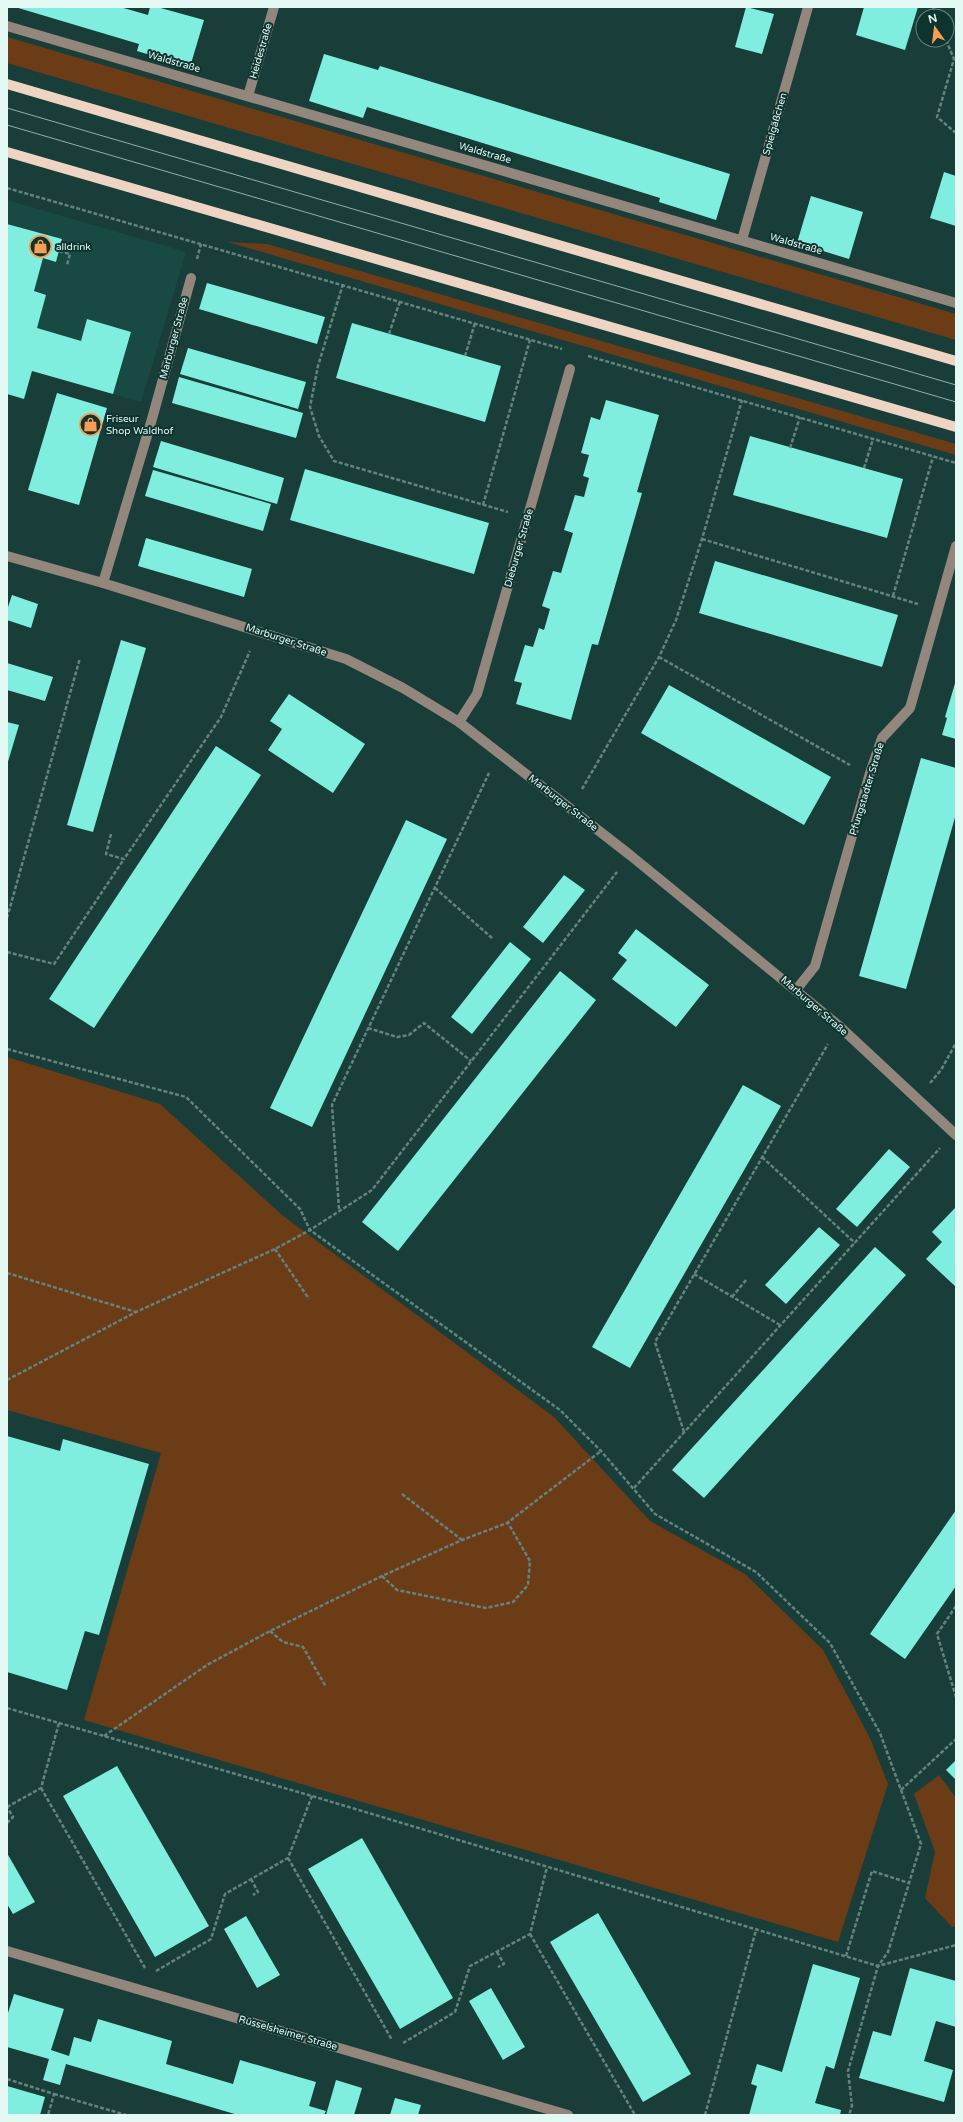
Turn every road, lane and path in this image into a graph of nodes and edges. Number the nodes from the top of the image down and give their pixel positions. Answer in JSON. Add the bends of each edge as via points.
{"nodes":[{"id":1,"x":274,"y":7,"type":"edge"},
{"id":2,"x":808,"y":7,"type":"edge"},
{"id":3,"x":7,"y":26,"type":"edge"},
{"id":4,"x":949,"y":48,"type":"edge"},
{"id":5,"x":7,"y":84,"type":"edge"},
{"id":6,"x":248,"y":96,"type":"junction"},
{"id":7,"x":956,"y":133,"type":"edge"},
{"id":8,"x":7,"y":152,"type":"edge"},
{"id":9,"x":7,"y":188,"type":"edge"},
{"id":10,"x":742,"y":240,"type":"junction"},
{"id":11,"x":59,"y":251,"type":"dead end"},
{"id":12,"x":67,"y":266,"type":"dead end"},
{"id":13,"x":191,"y":278,"type":"dead end"},
{"id":14,"x":343,"y":284,"type":"junction"},
{"id":15,"x":400,"y":301,"type":"junction"},
{"id":16,"x":956,"y":303,"type":"edge"},
{"id":17,"x":475,"y":323,"type":"junction"},
{"id":18,"x":389,"y":334,"type":"dead end"},
{"id":19,"x":530,"y":340,"type":"junction"},
{"id":20,"x":567,"y":350,"type":"dead end"},
{"id":21,"x":582,"y":355,"type":"dead end"},
{"id":22,"x":465,"y":356,"type":"dead end"},
{"id":23,"x":956,"y":360,"type":"edge"},
{"id":24,"x":570,"y":369,"type":"dead end"},
{"id":25,"x":742,"y":400,"type":"junction"},
{"id":26,"x":800,"y":417,"type":"junction"},
{"id":27,"x":956,"y":427,"type":"edge"},
{"id":28,"x":873,"y":439,"type":"junction"},
{"id":29,"x":790,"y":448,"type":"dead end"},
{"id":30,"x":933,"y":457,"type":"junction"},
{"id":31,"x":956,"y":463,"type":"edge"},
{"id":32,"x":864,"y":468,"type":"dead end"},
{"id":33,"x":482,"y":505,"type":"junction"},
{"id":34,"x":528,"y":517,"type":"junction"},
{"id":35,"x":702,"y":539,"type":"junction"},
{"id":36,"x":956,"y":546,"type":"edge"},
{"id":37,"x":7,"y":556,"type":"edge"},
{"id":38,"x":103,"y":583,"type":"junction"},
{"id":39,"x":893,"y":596,"type":"junction"},
{"id":40,"x":938,"y":610,"type":"junction"},
{"id":41,"x":259,"y":631,"type":"junction"},
{"id":42,"x":659,"y":657,"type":"junction"},
{"id":43,"x":80,"y":658,"type":"dead end"},
{"id":44,"x":460,"y":722,"type":"junction"},
{"id":45,"x":498,"y":752,"type":"junction"},
{"id":46,"x":870,"y":773,"type":"junction"},
{"id":47,"x":570,"y":809,"type":"junction"},
{"id":48,"x":111,"y":834,"type":"dead end"},
{"id":49,"x":630,"y":855,"type":"junction"},
{"id":50,"x":124,"y":859,"type":"junction"},
{"id":51,"x":435,"y":888,"type":"junction"},
{"id":52,"x":7,"y":918,"type":"edge"},
{"id":53,"x":492,"y":938,"type":"dead end"},
{"id":54,"x":7,"y":952,"type":"edge"},
{"id":55,"x":796,"y":990,"type":"junction"},
{"id":56,"x":838,"y":1025,"type":"junction"},
{"id":57,"x":368,"y":1028,"type":"junction"},
{"id":58,"x":956,"y":1043,"type":"edge"},
{"id":59,"x":7,"y":1049,"type":"edge"},
{"id":60,"x":471,"y":1061,"type":"junction"},
{"id":61,"x":916,"y":1100,"type":"junction"},
{"id":62,"x":955,"y":1134,"type":"edge"},
{"id":63,"x":762,"y":1157,"type":"junction"},
{"id":64,"x":338,"y":1209,"type":"junction"},
{"id":65,"x":310,"y":1230,"type":"junction"},
{"id":66,"x":855,"y":1243,"type":"junction"},
{"id":67,"x":275,"y":1249,"type":"junction"},
{"id":68,"x":7,"y":1273,"type":"edge"},
{"id":69,"x":694,"y":1274,"type":"junction"},
{"id":70,"x":746,"y":1280,"type":"dead end"},
{"id":71,"x":732,"y":1297,"type":"junction"},
{"id":72,"x":309,"y":1299,"type":"dead end"},
{"id":73,"x":136,"y":1312,"type":"junction"},
{"id":74,"x":780,"y":1325,"type":"junction"},
{"id":75,"x":7,"y":1380,"type":"edge"},
{"id":76,"x":684,"y":1432,"type":"junction"},
{"id":77,"x":601,"y":1451,"type":"junction"},
{"id":78,"x":634,"y":1488,"type":"junction"},
{"id":79,"x":402,"y":1494,"type":"dead end"},
{"id":80,"x":508,"y":1523,"type":"junction"},
{"id":81,"x":462,"y":1540,"type":"junction"},
{"id":82,"x":382,"y":1576,"type":"junction"},
{"id":83,"x":956,"y":1606,"type":"edge"},
{"id":84,"x":270,"y":1631,"type":"junction"},
{"id":85,"x":326,"y":1687,"type":"dead end"},
{"id":86,"x":956,"y":1697,"type":"edge"},
{"id":87,"x":7,"y":1708,"type":"edge"},
{"id":88,"x":59,"y":1723,"type":"junction"},
{"id":89,"x":104,"y":1736,"type":"junction"},
{"id":90,"x":956,"y":1739,"type":"edge"},
{"id":91,"x":41,"y":1788,"type":"junction"},
{"id":92,"x":901,"y":1790,"type":"junction"},
{"id":93,"x":312,"y":1796,"type":"junction"},
{"id":94,"x":7,"y":1807,"type":"edge"},
{"id":95,"x":7,"y":1823,"type":"edge"},
{"id":96,"x":288,"y":1858,"type":"junction"},
{"id":97,"x":547,"y":1867,"type":"junction"},
{"id":98,"x":251,"y":1879,"type":"junction"},
{"id":99,"x":909,"y":1883,"type":"junction"},
{"id":100,"x":253,"y":1895,"type":"dead end"},
{"id":101,"x":756,"y":1930,"type":"junction"},
{"id":102,"x":530,"y":1934,"type":"junction"},
{"id":103,"x":956,"y":1945,"type":"edge"},
{"id":104,"x":7,"y":1951,"type":"edge"},
{"id":105,"x":497,"y":1952,"type":"junction"},
{"id":106,"x":846,"y":1956,"type":"junction"},
{"id":107,"x":878,"y":1966,"type":"junction"},
{"id":108,"x":498,"y":1967,"type":"dead end"},
{"id":109,"x":149,"y":1975,"type":"junction"},
{"id":110,"x":144,"y":1991,"type":"junction"},
{"id":111,"x":396,"y":2047,"type":"junction"},
{"id":112,"x":388,"y":2062,"type":"junction"},
{"id":113,"x":7,"y":2079,"type":"edge"},
{"id":114,"x":54,"y":2094,"type":"junction"},
{"id":115,"x":48,"y":2115,"type":"edge"},
{"id":116,"x":126,"y":2115,"type":"edge"},
{"id":117,"x":568,"y":2115,"type":"edge"},
{"id":118,"x":635,"y":2115,"type":"edge"},
{"id":119,"x":705,"y":2115,"type":"edge"},
{"id":120,"x":849,"y":2115,"type":"edge"}],
"edges":[{"from":1,"to":6,"type":"street","name":"Heidestraße"},
{"from":2,"to":10,"type":"street","name":"Spielgäßchen"},
{"from":3,"to":6,"type":"street","name":"Waldstraße"},
{"from":4,"to":7,"type":"path","via":[[954,59],[937,116]]},
{"from":5,"to":23,"type":"main road"},
{"from":6,"to":10,"type":"street","name":"Waldstraße"},
{"from":8,"to":27,"type":"main road"},
{"from":9,"to":14,"type":"path"},
{"from":10,"to":16,"type":"street","name":"Waldstraße"},
{"from":11,"to":12,"type":"path","via":[[70,254]]},
{"from":13,"to":38,"type":"street","name":"Marburger Straße"},
{"from":14,"to":15,"type":"path"},
{"from":14,"to":33,"type":"path","via":[[318,366],[310,408],[319,436],[334,461]]},
{"from":15,"to":17,"type":"path"},
{"from":15,"to":18,"type":"path"},
{"from":17,"to":19,"type":"path"},
{"from":17,"to":22,"type":"path"},
{"from":19,"to":20,"type":"path"},
{"from":19,"to":33,"type":"path"},
{"from":21,"to":25,"type":"path"},
{"from":24,"to":34,"type":"street","name":"Dieburger Straße"},
{"from":25,"to":26,"type":"path"},
{"from":25,"to":35,"type":"path"},
{"from":26,"to":28,"type":"path"},
{"from":26,"to":29,"type":"path"},
{"from":28,"to":30,"type":"path"},
{"from":28,"to":32,"type":"path"},
{"from":30,"to":31,"type":"path"},
{"from":30,"to":39,"type":"path"},
{"from":33,"to":34,"type":"path"},
{"from":34,"to":44,"type":"street","name":"Dieburger Straße","via":[[477,694]]},
{"from":35,"to":39,"type":"path"},
{"from":35,"to":42,"type":"path","via":[[676,620]]},
{"from":36,"to":40,"type":"street","name":"Pfungstadter Straße"},
{"from":37,"to":38,"type":"street","name":"Marburger Straße"},
{"from":38,"to":41,"type":"street","name":"Marburger Straße"},
{"from":39,"to":40,"type":"path"},
{"from":40,"to":46,"type":"street","name":"Pfungstadter Straße","via":[[910,708],[882,738]]},
{"from":41,"to":44,"type":"street","name":"Marburger Straße","via":[[346,659]]},
{"from":41,"to":50,"type":"path","via":[[221,717]]},
{"from":42,"to":46,"type":"path","via":[[843,762]]},
{"from":42,"to":47,"type":"path"},
{"from":43,"to":52,"type":"path"},
{"from":44,"to":45,"type":"street","name":"Marburger Straße"},
{"from":45,"to":47,"type":"street","name":"Marburger Straße"},
{"from":45,"to":51,"type":"path"},
{"from":46,"to":55,"type":"street","name":"Pfungstadter Straße","via":[[816,966]]},
{"from":47,"to":49,"type":"street","name":"Marburger Straße"},
{"from":48,"to":50,"type":"path","via":[[106,854]]},
{"from":49,"to":55,"type":"street","name":"Marburger Straße"},
{"from":49,"to":60,"type":"path"},
{"from":50,"to":54,"type":"path","via":[[54,964]]},
{"from":51,"to":53,"type":"path"},
{"from":51,"to":57,"type":"path"},
{"from":55,"to":56,"type":"street","name":"Marburger Straße"},
{"from":56,"to":61,"type":"street","name":"Marburger Straße"},
{"from":56,"to":63,"type":"path"},
{"from":57,"to":60,"type":"path","via":[[397,1037],[409,1035],[424,1023]]},
{"from":57,"to":64,"type":"path","via":[[332,1105]]},
{"from":58,"to":61,"type":"path","via":[[941,1070]]},
{"from":59,"to":65,"type":"path","via":[[186,1097],[300,1209]]},
{"from":60,"to":64,"type":"path","via":[[372,1190]]},
{"from":61,"to":62,"type":"street","name":"Marburger Straße"},
{"from":62,"to":66,"type":"path"},
{"from":63,"to":66,"type":"path"},
{"from":63,"to":69,"type":"path"},
{"from":64,"to":65,"type":"path"},
{"from":65,"to":67,"type":"path"},
{"from":65,"to":77,"type":"path","via":[[560,1410]]},
{"from":66,"to":74,"type":"path"},
{"from":67,"to":72,"type":"path"},
{"from":67,"to":73,"type":"path"},
{"from":68,"to":73,"type":"path"},
{"from":69,"to":71,"type":"path"},
{"from":69,"to":76,"type":"path","via":[[655,1342]]},
{"from":70,"to":71,"type":"path"},
{"from":71,"to":74,"type":"path"},
{"from":73,"to":75,"type":"path"},
{"from":74,"to":76,"type":"path"},
{"from":76,"to":78,"type":"path"},
{"from":77,"to":78,"type":"path"},
{"from":77,"to":80,"type":"path"},
{"from":78,"to":92,"type":"path","via":[[655,1514],[756,1572],[830,1643],[880,1733]]},
{"from":79,"to":81,"type":"path"},
{"from":80,"to":81,"type":"path"},
{"from":80,"to":82,"type":"path","via":[[530,1561],[528,1585],[513,1602],[486,1608],[397,1590]]},
{"from":81,"to":82,"type":"path"},
{"from":82,"to":84,"type":"path"},
{"from":83,"to":86,"type":"path","via":[[937,1634]]},
{"from":84,"to":85,"type":"path","via":[[283,1642],[303,1647]]},
{"from":84,"to":89,"type":"path","via":[[207,1665]]},
{"from":87,"to":88,"type":"path"},
{"from":88,"to":89,"type":"path"},
{"from":88,"to":91,"type":"path"},
{"from":89,"to":93,"type":"path"},
{"from":90,"to":92,"type":"path"},
{"from":91,"to":94,"type":"path"},
{"from":91,"to":109,"type":"path"},
{"from":92,"to":99,"type":"path","via":[[921,1844]]},
{"from":93,"to":96,"type":"path"},
{"from":93,"to":97,"type":"path"},
{"from":94,"to":95,"type":"path","via":[[13,1817]]},
{"from":96,"to":98,"type":"path"},
{"from":96,"to":111,"type":"path"},
{"from":97,"to":101,"type":"path"},
{"from":97,"to":102,"type":"path"},
{"from":98,"to":100,"type":"path","via":[[258,1892]]},
{"from":98,"to":109,"type":"path","via":[[225,1894],[211,1939]]},
{"from":99,"to":106,"type":"path","via":[[872,1871]]},
{"from":99,"to":107,"type":"path","via":[[888,1952]]},
{"from":101,"to":106,"type":"path"},
{"from":101,"to":119,"type":"path"},
{"from":102,"to":105,"type":"path"},
{"from":102,"to":118,"type":"path"},
{"from":103,"to":107,"type":"path"},
{"from":104,"to":110,"type":"street","name":"Rüsselsheimer Straße"},
{"from":105,"to":108,"type":"path","via":[[504,1964]]},
{"from":105,"to":111,"type":"path","via":[[470,1966],[455,2012]]},
{"from":106,"to":107,"type":"path"},
{"from":107,"to":120,"type":"path","via":[[848,2071],[852,2106]]},
{"from":109,"to":110,"type":"path"},
{"from":110,"to":112,"type":"street","name":"Rüsselsheimer Straße"},
{"from":111,"to":112,"type":"path"},
{"from":112,"to":117,"type":"street","name":"Rüsselsheimer Straße"},
{"from":113,"to":114,"type":"path"},
{"from":114,"to":115,"type":"path"},
{"from":114,"to":116,"type":"path"}]}
